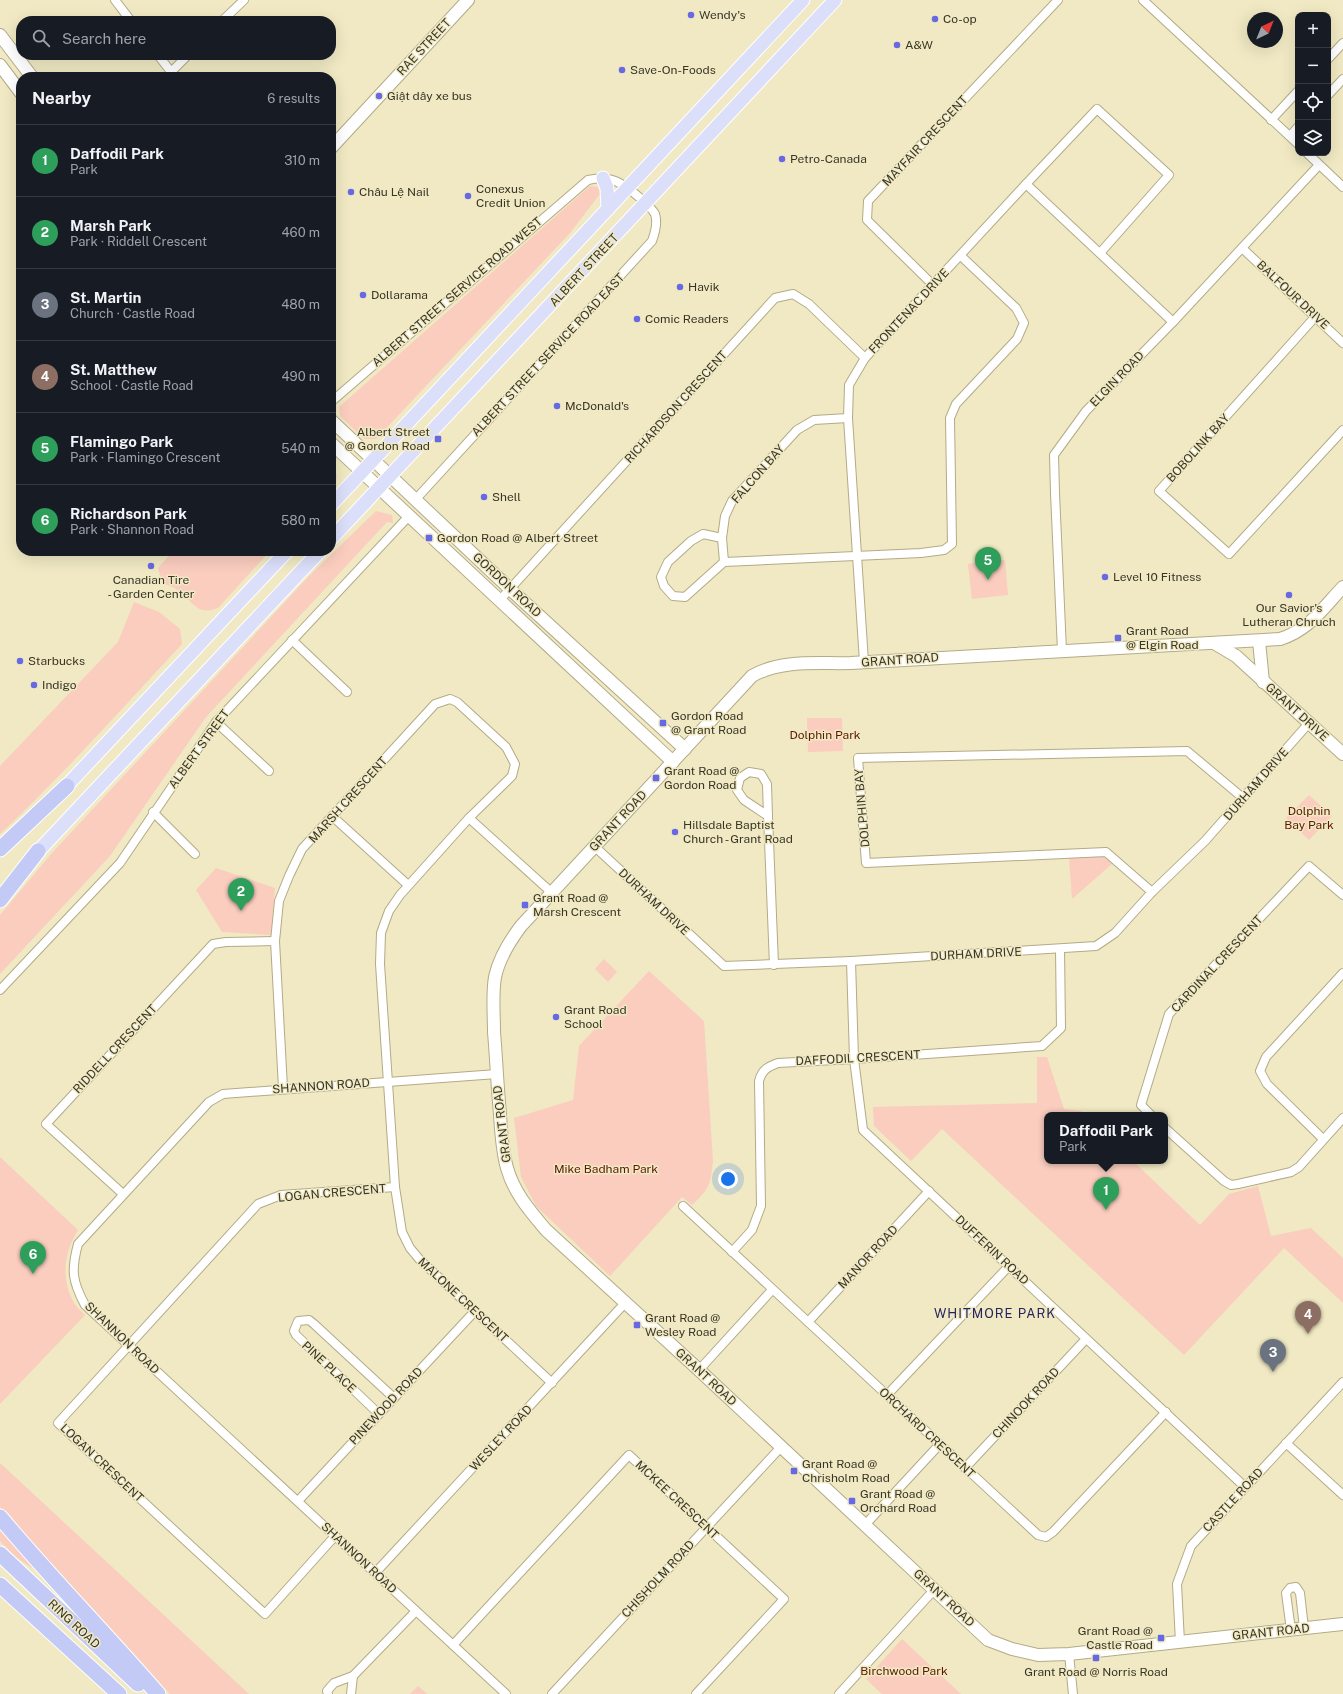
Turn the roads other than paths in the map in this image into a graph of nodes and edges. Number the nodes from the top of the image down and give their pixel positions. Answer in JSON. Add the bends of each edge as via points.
{"nodes":[{"id":1,"x":115,"y":0,"type":"edge"},
{"id":2,"x":244,"y":0,"type":"edge"},
{"id":3,"x":468,"y":0,"type":"edge"},
{"id":4,"x":803,"y":0,"type":"edge"},
{"id":5,"x":835,"y":0,"type":"edge"},
{"id":6,"x":1058,"y":0,"type":"edge"},
{"id":7,"x":1143,"y":0,"type":"edge"},
{"id":8,"x":127,"y":16,"type":"edge"},
{"id":9,"x":227,"y":16,"type":"edge"},
{"id":10,"x":0,"y":35,"type":"edge"},
{"id":11,"x":1343,"y":43,"type":"edge"},
{"id":12,"x":16,"y":56,"type":"edge"},
{"id":13,"x":1331,"y":56,"type":"edge"},
{"id":14,"x":19,"y":60,"type":"edge"},
{"id":15,"x":162,"y":60,"type":"edge"},
{"id":16,"x":184,"y":60,"type":"edge"},
{"id":17,"x":0,"y":65,"type":"edge"},
{"id":18,"x":28,"y":72,"type":"edge"},
{"id":19,"x":171,"y":72,"type":"edge"},
{"id":20,"x":175,"y":72,"type":"edge"},
{"id":21,"x":1343,"y":79,"type":"edge"},
{"id":22,"x":16,"y":86,"type":"edge"},
{"id":23,"x":1331,"y":92,"type":"edge"},
{"id":24,"x":1295,"y":94,"type":"edge"},
{"id":25,"x":1271,"y":120,"type":"junction"},
{"id":26,"x":1295,"y":131,"type":"edge"},
{"id":27,"x":1290,"y":136,"type":"junction"},
{"id":28,"x":1295,"y":141,"type":"edge"},
{"id":29,"x":336,"y":143,"type":"edge"},
{"id":30,"x":1310,"y":156,"type":"edge"},
{"id":31,"x":1319,"y":165,"type":"junction"},
{"id":32,"x":603,"y":178,"type":"junction"},
{"id":33,"x":1026,"y":184,"type":"junction"},
{"id":34,"x":628,"y":187,"type":"junction"},
{"id":35,"x":1343,"y":187,"type":"edge"},
{"id":36,"x":646,"y":204,"type":"junction"},
{"id":37,"x":608,"y":209,"type":"junction"},
{"id":38,"x":1242,"y":248,"type":"junction"},
{"id":39,"x":1100,"y":253,"type":"junction"},
{"id":40,"x":961,"y":256,"type":"junction"},
{"id":41,"x":933,"y":285,"type":"junction"},
{"id":42,"x":1315,"y":317,"type":"junction"},
{"id":43,"x":1172,"y":322,"type":"junction"},
{"id":44,"x":1343,"y":343,"type":"edge"},
{"id":45,"x":865,"y":358,"type":"junction"},
{"id":46,"x":336,"y":398,"type":"edge"},
{"id":47,"x":848,"y":418,"type":"junction"},
{"id":48,"x":336,"y":425,"type":"edge"},
{"id":49,"x":1343,"y":430,"type":"edge"},
{"id":50,"x":336,"y":448,"type":"edge"},
{"id":51,"x":374,"y":460,"type":"junction"},
{"id":52,"x":362,"y":472,"type":"junction"},
{"id":53,"x":392,"y":476,"type":"junction"},
{"id":54,"x":379,"y":488,"type":"junction"},
{"id":55,"x":416,"y":499,"type":"junction"},
{"id":56,"x":336,"y":500,"type":"edge"},
{"id":57,"x":409,"y":516,"type":"junction"},
{"id":58,"x":336,"y":534,"type":"edge"},
{"id":59,"x":722,"y":538,"type":"junction"},
{"id":60,"x":282,"y":556,"type":"edge"},
{"id":61,"x":315,"y":556,"type":"edge"},
{"id":62,"x":857,"y":556,"type":"junction"},
{"id":63,"x":724,"y":562,"type":"junction"},
{"id":64,"x":1343,"y":587,"type":"edge"},
{"id":65,"x":510,"y":588,"type":"junction"},
{"id":66,"x":499,"y":601,"type":"junction"},
{"id":67,"x":292,"y":640,"type":"junction"},
{"id":68,"x":1259,"y":641,"type":"junction"},
{"id":69,"x":1213,"y":642,"type":"junction"},
{"id":70,"x":1062,"y":651,"type":"junction"},
{"id":71,"x":864,"y":662,"type":"junction"},
{"id":72,"x":600,"y":671,"type":"junction"},
{"id":73,"x":1263,"y":682,"type":"junction"},
{"id":74,"x":588,"y":683,"type":"junction"},
{"id":75,"x":348,"y":692,"type":"dead end"},
{"id":76,"x":216,"y":722,"type":"junction"},
{"id":77,"x":1309,"y":723,"type":"junction"},
{"id":78,"x":685,"y":749,"type":"junction"},
{"id":79,"x":1343,"y":754,"type":"edge"},
{"id":80,"x":673,"y":762,"type":"junction"},
{"id":81,"x":269,"y":771,"type":"dead end"},
{"id":82,"x":67,"y":786,"type":"junction"},
{"id":83,"x":1243,"y":798,"type":"junction"},
{"id":84,"x":153,"y":812,"type":"junction"},
{"id":85,"x":332,"y":816,"type":"junction"},
{"id":86,"x":768,"y":816,"type":"junction"},
{"id":87,"x":469,"y":818,"type":"junction"},
{"id":88,"x":594,"y":846,"type":"junction"},
{"id":89,"x":0,"y":848,"type":"edge"},
{"id":90,"x":38,"y":851,"type":"junction"},
{"id":91,"x":195,"y":854,"type":"dead end"},
{"id":92,"x":0,"y":858,"type":"edge"},
{"id":93,"x":408,"y":885,"type":"junction"},
{"id":94,"x":0,"y":892,"type":"edge"},
{"id":95,"x":551,"y":892,"type":"junction"},
{"id":96,"x":1152,"y":892,"type":"junction"},
{"id":97,"x":1343,"y":895,"type":"edge"},
{"id":98,"x":0,"y":900,"type":"edge"},
{"id":99,"x":275,"y":942,"type":"junction"},
{"id":100,"x":1060,"y":949,"type":"junction"},
{"id":101,"x":851,"y":961,"type":"junction"},
{"id":102,"x":774,"y":965,"type":"junction"},
{"id":103,"x":1343,"y":973,"type":"edge"},
{"id":104,"x":0,"y":990,"type":"edge"},
{"id":105,"x":854,"y":1059,"type":"junction"},
{"id":106,"x":497,"y":1074,"type":"junction"},
{"id":107,"x":389,"y":1082,"type":"junction"},
{"id":108,"x":283,"y":1088,"type":"junction"},
{"id":109,"x":1148,"y":1112,"type":"edge"},
{"id":110,"x":1343,"y":1118,"type":"edge"},
{"id":111,"x":1168,"y":1131,"type":"edge"},
{"id":112,"x":1323,"y":1139,"type":"junction"},
{"id":113,"x":395,"y":1187,"type":"junction"},
{"id":114,"x":929,"y":1191,"type":"junction"},
{"id":115,"x":123,"y":1194,"type":"junction"},
{"id":116,"x":683,"y":1206,"type":"dead end"},
{"id":117,"x":732,"y":1252,"type":"junction"},
{"id":118,"x":1009,"y":1266,"type":"junction"},
{"id":119,"x":772,"y":1290,"type":"junction"},
{"id":120,"x":625,"y":1303,"type":"junction"},
{"id":121,"x":474,"y":1311,"type":"junction"},
{"id":122,"x":808,"y":1322,"type":"junction"},
{"id":123,"x":1086,"y":1339,"type":"junction"},
{"id":124,"x":128,"y":1345,"type":"junction"},
{"id":125,"x":699,"y":1370,"type":"junction"},
{"id":126,"x":1343,"y":1382,"type":"edge"},
{"id":127,"x":552,"y":1383,"type":"junction"},
{"id":128,"x":887,"y":1395,"type":"junction"},
{"id":129,"x":394,"y":1398,"type":"junction"},
{"id":130,"x":1166,"y":1412,"type":"junction"},
{"id":131,"x":379,"y":1414,"type":"junction"},
{"id":132,"x":1286,"y":1443,"type":"junction"},
{"id":133,"x":940,"y":1444,"type":"junction"},
{"id":134,"x":781,"y":1447,"type":"junction"},
{"id":135,"x":965,"y":1468,"type":"junction"},
{"id":136,"x":1245,"y":1486,"type":"junction"},
{"id":137,"x":1343,"y":1495,"type":"edge"},
{"id":138,"x":298,"y":1501,"type":"junction"},
{"id":139,"x":0,"y":1517,"type":"edge"},
{"id":140,"x":865,"y":1525,"type":"junction"},
{"id":141,"x":706,"y":1528,"type":"junction"},
{"id":142,"x":335,"y":1536,"type":"junction"},
{"id":143,"x":0,"y":1554,"type":"edge"},
{"id":144,"x":376,"y":1572,"type":"junction"},
{"id":145,"x":0,"y":1585,"type":"edge"},
{"id":146,"x":934,"y":1590,"type":"junction"},
{"id":147,"x":0,"y":1597,"type":"edge"},
{"id":148,"x":416,"y":1610,"type":"junction"},
{"id":149,"x":1343,"y":1624,"type":"edge"},
{"id":150,"x":1304,"y":1628,"type":"junction"},
{"id":151,"x":1290,"y":1630,"type":"junction"},
{"id":152,"x":1180,"y":1642,"type":"junction"},
{"id":153,"x":453,"y":1645,"type":"junction"},
{"id":154,"x":1069,"y":1654,"type":"junction"},
{"id":155,"x":353,"y":1676,"type":"junction"},
{"id":156,"x":114,"y":1694,"type":"edge"},
{"id":157,"x":119,"y":1694,"type":"edge"},
{"id":158,"x":149,"y":1694,"type":"edge"},
{"id":159,"x":158,"y":1694,"type":"edge"},
{"id":160,"x":328,"y":1694,"type":"edge"},
{"id":161,"x":351,"y":1694,"type":"edge"},
{"id":162,"x":506,"y":1694,"type":"edge"},
{"id":163,"x":552,"y":1694,"type":"edge"},
{"id":164,"x":696,"y":1694,"type":"edge"},
{"id":165,"x":838,"y":1694,"type":"edge"},
{"id":166,"x":1073,"y":1694,"type":"edge"}],
"edges":[{"from":1,"to":8,"type":"street"},
{"from":2,"to":9,"type":"street"},
{"from":3,"to":29,"type":"street","name":"RAE STREET"},
{"from":4,"to":34,"type":"main road","name":"ALBERT STREET"},
{"from":5,"to":36,"type":"main road","name":"ALBERT STREET"},
{"from":6,"to":41,"type":"street","name":"MAYFAIR CRESCENT","via":[[868,201],[867,220]]},
{"from":7,"to":25,"type":"street"},
{"from":10,"to":12,"type":"street"},
{"from":11,"to":13,"type":"street"},
{"from":14,"to":18,"type":"street"},
{"from":15,"to":19,"type":"street"},
{"from":16,"to":20,"type":"street"},
{"from":17,"to":22,"type":"street"},
{"from":21,"to":23,"type":"street"},
{"from":24,"to":25,"type":"street"},
{"from":25,"to":27,"type":"street"},
{"from":26,"to":27,"type":"street"},
{"from":27,"to":28,"type":"street"},
{"from":30,"to":31,"type":"street"},
{"from":31,"to":35,"type":"street"},
{"from":31,"to":38,"type":"street","name":"ELGIN ROAD"},
{"from":32,"to":34,"type":"street","via":[[613,179]]},
{"from":32,"to":37,"type":"main road","via":[[607,188]]},
{"from":32,"to":46,"type":"street","name":"ALBERT STREET SERVICE ROAD WEST","via":[[588,180]]},
{"from":33,"to":39,"type":"street"},
{"from":33,"to":39,"type":"street","name":"FRONTENAC DRIVE","via":[[1097,109],[1169,175]]},
{"from":33,"to":40,"type":"street","name":"FRONTENAC DRIVE"},
{"from":34,"to":36,"type":"street","name":"ALBERT STREET SERVICE ROAD EAST"},
{"from":34,"to":37,"type":"main road","name":"ALBERT STREET"},
{"from":36,"to":53,"type":"main road","name":"ALBERT STREET"},
{"from":36,"to":55,"type":"street","name":"ALBERT STREET SERVICE ROAD EAST","via":[[655,215],[656,229],[652,241]]},
{"from":37,"to":51,"type":"main road","name":"ALBERT STREET"},
{"from":38,"to":42,"type":"street","name":"BALFOUR DRIVE"},
{"from":38,"to":43,"type":"street","name":"ELGIN ROAD"},
{"from":39,"to":43,"type":"street"},
{"from":40,"to":41,"type":"street","name":"FRONTENAC DRIVE"},
{"from":40,"to":62,"type":"street","via":[[1016,308],[1024,323],[1017,339],[956,404],[950,418],[952,544],[944,550],[921,553]]},
{"from":41,"to":45,"type":"street","name":"FRONTENAC DRIVE"},
{"from":42,"to":44,"type":"street","name":"BALFOUR DRIVE"},
{"from":42,"to":49,"type":"street","name":"BOBOLINK BAY","via":[[1159,491],[1229,554]]},
{"from":43,"to":70,"type":"street","name":"ELGIN ROAD","via":[[1086,411],[1054,455]]},
{"from":45,"to":47,"type":"street","name":"FRONTENAC DRIVE","via":[[849,385]]},
{"from":45,"to":65,"type":"street","name":"RICHARDSON CRESCENT","via":[[808,304],[793,294],[775,298]]},
{"from":47,"to":59,"type":"street","name":"FALCON BAY","via":[[814,420],[797,430],[732,501],[725,516]]},
{"from":47,"to":62,"type":"street","name":"FRONTENAC DRIVE"},
{"from":48,"to":51,"type":"street","name":"GORDON ROAD"},
{"from":50,"to":52,"type":"street","name":"GORDON ROAD"},
{"from":51,"to":52,"type":"main road","name":"ALBERT STREET"},
{"from":51,"to":53,"type":"street","name":"GORDON ROAD"},
{"from":52,"to":54,"type":"street","name":"GORDON ROAD"},
{"from":52,"to":56,"type":"main road","name":"ALBERT STREET"},
{"from":53,"to":54,"type":"main road","name":"ALBERT STREET"},
{"from":53,"to":55,"type":"street","name":"GORDON ROAD"},
{"from":54,"to":57,"type":"street","name":"GORDON ROAD"},
{"from":54,"to":58,"type":"main road","name":"ALBERT STREET"},
{"from":55,"to":65,"type":"street","name":"GORDON ROAD"},
{"from":57,"to":66,"type":"street","name":"GORDON ROAD"},
{"from":57,"to":67,"type":"street","name":"ALBERT STREET"},
{"from":59,"to":63,"type":"street","name":"FALCON BAY"},
{"from":59,"to":63,"type":"street","via":[[703,534],[691,541],[668,562],[661,577],[664,586],[674,596],[685,597]]},
{"from":60,"to":82,"type":"main road"},
{"from":61,"to":90,"type":"main road"},
{"from":62,"to":63,"type":"street"},
{"from":62,"to":71,"type":"street","name":"FRONTENAC DRIVE"},
{"from":64,"to":68,"type":"street","name":"GRANT ROAD","via":[[1305,628],[1280,639]]},
{"from":65,"to":66,"type":"street","name":"RICHARDSON CRESCENT"},
{"from":65,"to":72,"type":"street","name":"GORDON ROAD"},
{"from":66,"to":74,"type":"street","name":"GORDON ROAD"},
{"from":67,"to":75,"type":"street"},
{"from":67,"to":76,"type":"street","name":"ALBERT STREET"},
{"from":68,"to":69,"type":"street","name":"GRANT ROAD"},
{"from":68,"to":73,"type":"street","name":"GRANT DRIVE"},
{"from":69,"to":70,"type":"street","name":"GRANT ROAD"},
{"from":69,"to":73,"type":"street","via":[[1233,653]]},
{"from":70,"to":71,"type":"street","name":"GRANT ROAD"},
{"from":71,"to":78,"type":"street","name":"GRANT ROAD","via":[[791,664],[763,670],[752,676]]},
{"from":72,"to":74,"type":"street"},
{"from":72,"to":78,"type":"street","name":"GORDON ROAD"},
{"from":73,"to":77,"type":"street","name":"GRANT DRIVE"},
{"from":74,"to":80,"type":"street","name":"GORDON ROAD"},
{"from":76,"to":81,"type":"street"},
{"from":76,"to":84,"type":"street","name":"ALBERT STREET"},
{"from":77,"to":79,"type":"street","name":"GRANT DRIVE"},
{"from":77,"to":83,"type":"street","name":"DURHAM DRIVE"},
{"from":78,"to":80,"type":"street","name":"GRANT ROAD"},
{"from":80,"to":88,"type":"street","name":"GRANT ROAD"},
{"from":82,"to":89,"type":"highway"},
{"from":82,"to":92,"type":"main road"},
{"from":83,"to":96,"type":"street","name":"DURHAM DRIVE","via":[[1205,841]]},
{"from":83,"to":96,"type":"street","name":"DOLPHIN BAY","via":[[1187,751],[858,758],[866,863],[1106,852]]},
{"from":84,"to":91,"type":"street"},
{"from":84,"to":104,"type":"street","name":"ALBERT STREET","via":[[120,863]]},
{"from":85,"to":87,"type":"street","name":"MARSH CRESCENT","via":[[435,704],[450,699],[457,702],[506,747],[515,764],[512,776]]},
{"from":85,"to":93,"type":"street"},
{"from":85,"to":99,"type":"street","name":"MARSH CRESCENT","via":[[302,849],[289,876],[279,901]]},
{"from":86,"to":86,"type":"street","via":[[767,784],[761,774],[749,772],[740,778],[737,790],[744,800]]},
{"from":86,"to":102,"type":"street"},
{"from":87,"to":93,"type":"street","name":"MARSH CRESCENT"},
{"from":87,"to":95,"type":"street"},
{"from":88,"to":95,"type":"street","name":"GRANT ROAD"},
{"from":88,"to":102,"type":"street","name":"DURHAM DRIVE","via":[[724,966]]},
{"from":90,"to":94,"type":"main road"},
{"from":90,"to":98,"type":"highway"},
{"from":93,"to":107,"type":"street","name":"MARSH CRESCENT","via":[[389,911],[381,933],[380,964]]},
{"from":95,"to":106,"type":"street","name":"GRANT ROAD","via":[[520,926],[508,944],[495,978],[493,1008]]},
{"from":96,"to":100,"type":"street","name":"DURHAM DRIVE","via":[[1115,933],[1096,946]]},
{"from":97,"to":109,"type":"street","name":"CARDINAL CRESCENT","via":[[1309,866],[1169,1014],[1141,1102]]},
{"from":99,"to":108,"type":"street","name":"MARSH CRESCENT"},
{"from":99,"to":115,"type":"street","name":"RIDDELL CRESCENT","via":[[213,944],[46,1124]]},
{"from":100,"to":101,"type":"street","name":"DURHAM DRIVE"},
{"from":100,"to":105,"type":"street","name":"DAFFODIL CRESCENT","via":[[1061,1028],[1042,1046]]},
{"from":101,"to":102,"type":"street","name":"DURHAM DRIVE"},
{"from":101,"to":105,"type":"street","name":"DUFFERIN ROAD"},
{"from":103,"to":112,"type":"street","via":[[1266,1057],[1260,1071],[1267,1084]]},
{"from":105,"to":114,"type":"street","name":"DUFFERIN ROAD","via":[[863,1130]]},
{"from":105,"to":117,"type":"street","name":"DAFFODIL CRESCENT","via":[[778,1063],[768,1066],[761,1073],[761,1206],[752,1230]]},
{"from":106,"to":107,"type":"street","name":"SHANNON ROAD"},
{"from":106,"to":120,"type":"street","name":"GRANT ROAD","via":[[507,1169],[516,1190],[528,1210],[546,1230]]},
{"from":107,"to":108,"type":"street","name":"SHANNON ROAD"},
{"from":107,"to":113,"type":"street","name":"MALONE CRESCENT"},
{"from":108,"to":115,"type":"street","name":"SHANNON ROAD","via":[[223,1094],[209,1102]]},
{"from":110,"to":112,"type":"street"},
{"from":111,"to":112,"type":"street","via":[[1231,1185],[1291,1172]]},
{"from":113,"to":121,"type":"street","name":"MALONE CRESCENT","via":[[402,1232],[410,1248]]},
{"from":113,"to":124,"type":"street","name":"LOGAN CRESCENT","via":[[281,1195],[258,1204]]},
{"from":114,"to":118,"type":"street","name":"DUFFERIN ROAD"},
{"from":114,"to":122,"type":"street","name":"MANOR ROAD"},
{"from":115,"to":124,"type":"street","name":"SHANNON ROAD","via":[[78,1244],[73,1264],[76,1289],[85,1305]]},
{"from":116,"to":117,"type":"street","name":"ORCHARD CRESCENT"},
{"from":117,"to":119,"type":"street","name":"ORCHARD CRESCENT"},
{"from":118,"to":123,"type":"street","name":"DUFFERIN ROAD"},
{"from":118,"to":128,"type":"street"},
{"from":119,"to":122,"type":"street","name":"ORCHARD CRESCENT"},
{"from":119,"to":125,"type":"street"},
{"from":120,"to":125,"type":"street","name":"GRANT ROAD"},
{"from":120,"to":127,"type":"street","name":"WESLEY ROAD"},
{"from":121,"to":127,"type":"street","name":"MALONE CRESCENT"},
{"from":121,"to":129,"type":"street","name":"PINEWOOD ROAD"},
{"from":122,"to":128,"type":"street","name":"ORCHARD CRESCENT"},
{"from":123,"to":130,"type":"street","name":"DUFFERIN ROAD"},
{"from":123,"to":135,"type":"street","name":"CHINOOK ROAD"},
{"from":124,"to":138,"type":"street","name":"SHANNON ROAD"},
{"from":124,"to":142,"type":"street","name":"LOGAN CRESCENT","via":[[58,1423],[264,1614]]},
{"from":125,"to":134,"type":"street","name":"GRANT ROAD"},
{"from":126,"to":132,"type":"street","name":"CASTLE ROAD"},
{"from":127,"to":144,"type":"street","name":"WESLEY ROAD"},
{"from":128,"to":133,"type":"street","name":"ORCHARD CRESCENT"},
{"from":129,"to":131,"type":"street","name":"PINEWOOD ROAD"},
{"from":129,"to":131,"type":"street","name":"PINE PLACE","via":[[314,1324],[309,1320],[298,1320],[294,1330],[296,1336]]},
{"from":130,"to":135,"type":"street","name":"ORCHARD CRESCENT","via":[[1046,1537],[1038,1535]]},
{"from":130,"to":136,"type":"street","name":"DUFFERIN ROAD"},
{"from":131,"to":138,"type":"street","name":"PINEWOOD ROAD"},
{"from":132,"to":136,"type":"street","name":"CASTLE ROAD"},
{"from":132,"to":137,"type":"street"},
{"from":133,"to":135,"type":"street","name":"ORCHARD CRESCENT"},
{"from":133,"to":140,"type":"street"},
{"from":134,"to":140,"type":"street","name":"GRANT ROAD"},
{"from":134,"to":141,"type":"street","name":"CHISHOLM ROAD"},
{"from":136,"to":152,"type":"street","name":"CASTLE ROAD","via":[[1190,1546],[1177,1584]]},
{"from":138,"to":142,"type":"street","name":"SHANNON ROAD"},
{"from":139,"to":159,"type":"highway","via":[[41,1566]]},
{"from":140,"to":146,"type":"street","name":"GRANT ROAD"},
{"from":141,"to":153,"type":"street","name":"MCKEE CRESCENT","via":[[629,1455]]},
{"from":141,"to":163,"type":"street","name":"CHISHOLM ROAD"},
{"from":141,"to":164,"type":"street","name":"MCKEE CRESCENT","via":[[784,1599]]},
{"from":142,"to":144,"type":"street","name":"SHANNON ROAD"},
{"from":143,"to":158,"type":"highway","name":"RING ROAD"},
{"from":144,"to":148,"type":"street","name":"SHANNON ROAD"},
{"from":145,"to":157,"type":"highway","name":"RING ROAD"},
{"from":146,"to":154,"type":"street","name":"GRANT ROAD","via":[[988,1640],[1038,1655]]},
{"from":146,"to":165,"type":"street"},
{"from":147,"to":156,"type":"highway"},
{"from":148,"to":153,"type":"street","name":"SHANNON ROAD"},
{"from":148,"to":155,"type":"street"},
{"from":149,"to":150,"type":"street","name":"GRANT ROAD"},
{"from":150,"to":151,"type":"street","name":"GRANT ROAD"},
{"from":150,"to":151,"type":"street","via":[[1300,1593],[1296,1587],[1290,1588],[1286,1593]]},
{"from":151,"to":152,"type":"street","name":"GRANT ROAD"},
{"from":152,"to":154,"type":"street","name":"GRANT ROAD"},
{"from":153,"to":162,"type":"street","name":"SHANNON ROAD"},
{"from":154,"to":166,"type":"street"},
{"from":155,"to":160,"type":"street","via":[[334,1683]]},
{"from":155,"to":161,"type":"street"}]}
